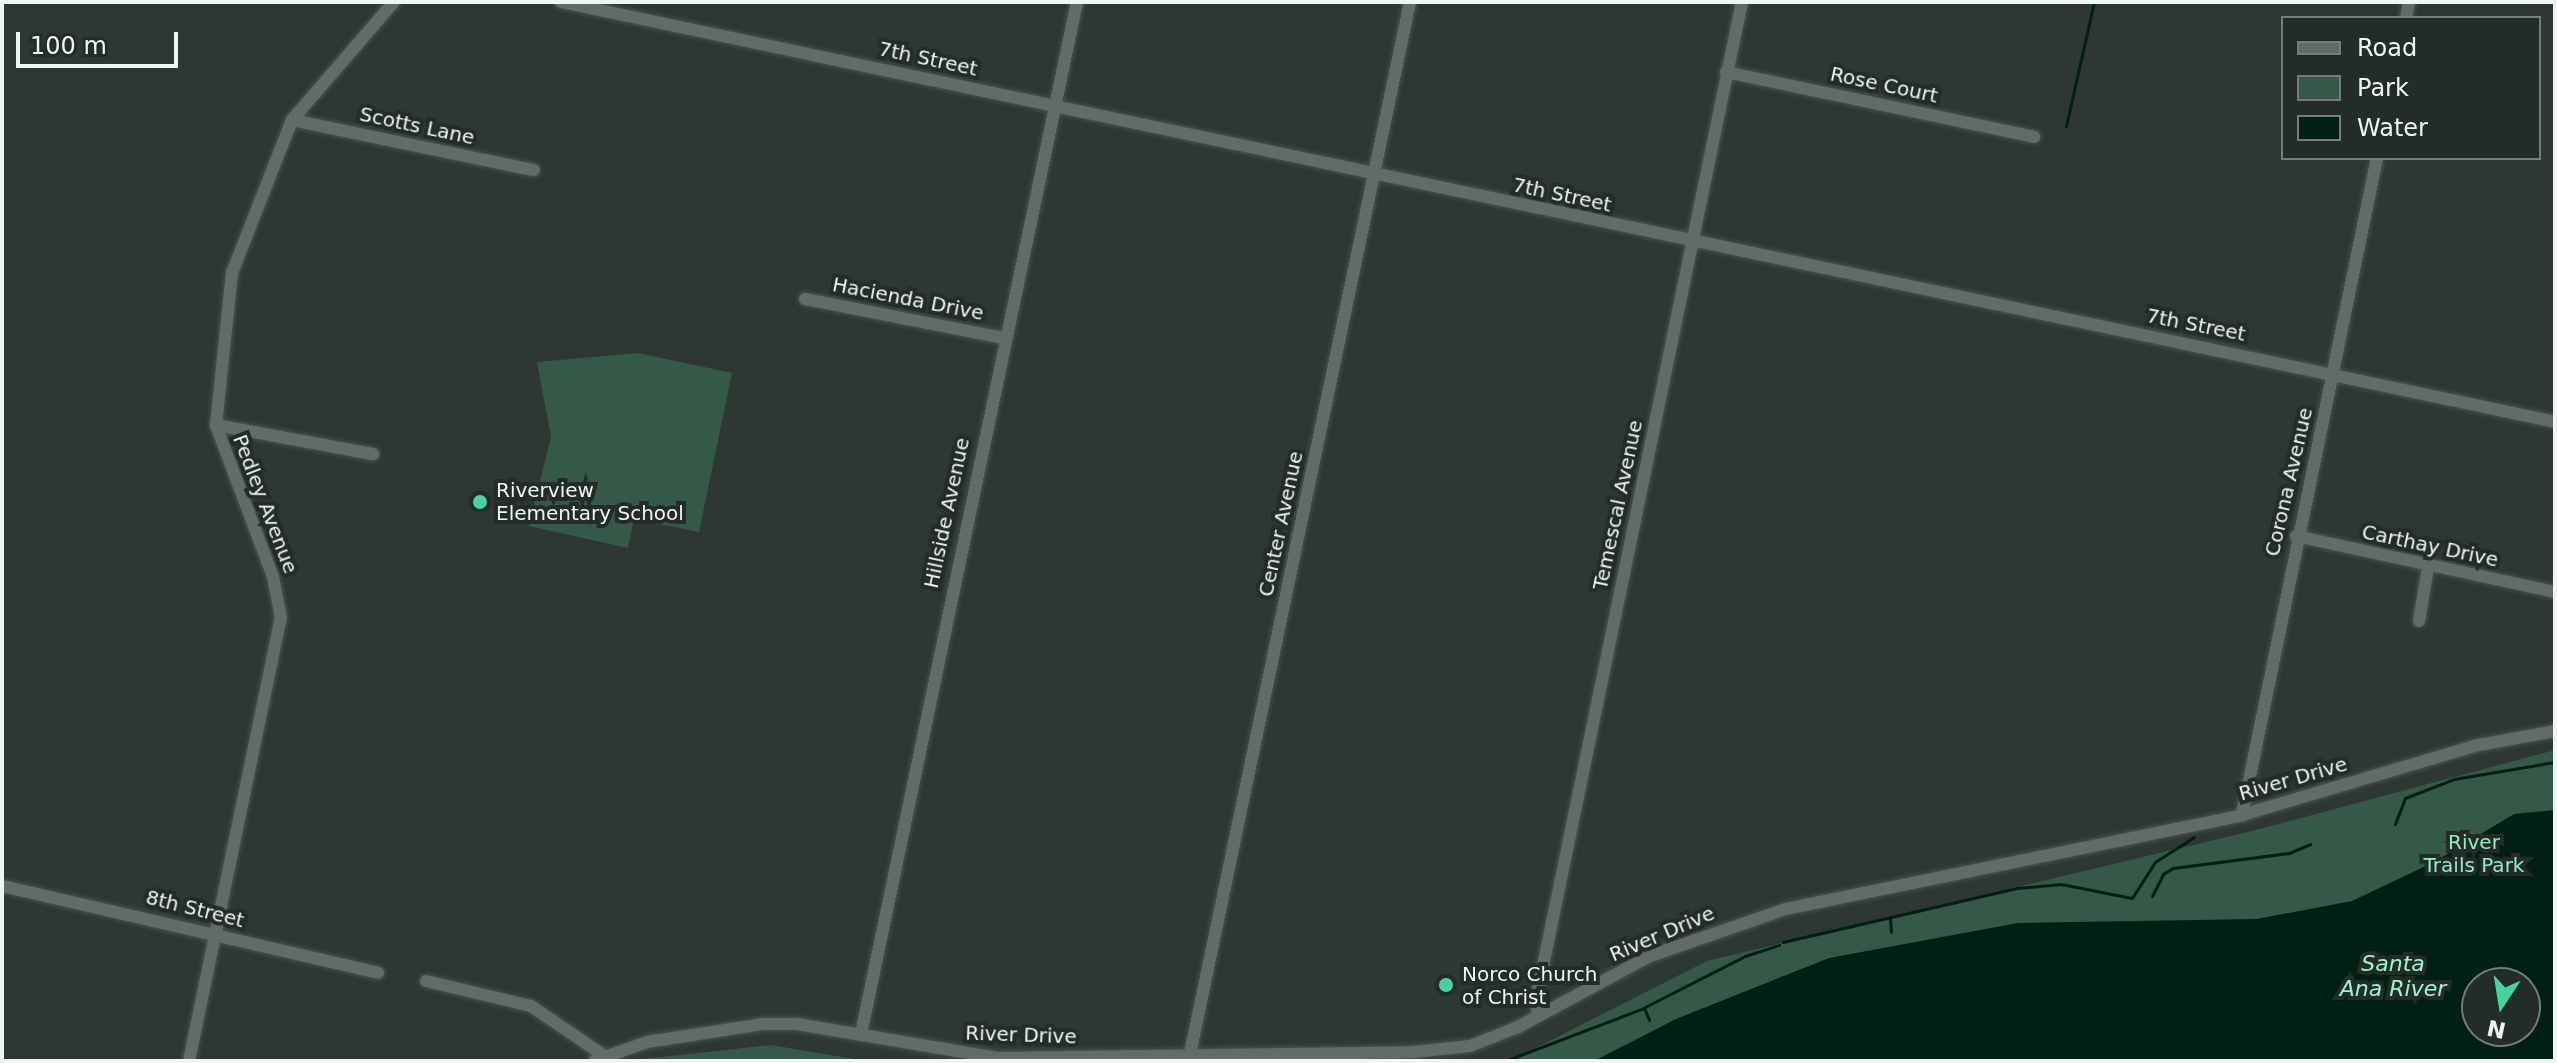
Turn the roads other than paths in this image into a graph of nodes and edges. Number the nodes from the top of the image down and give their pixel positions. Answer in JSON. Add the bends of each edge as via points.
{"nodes":[{"id":1,"x":394,"y":2,"type":"edge"},
{"id":2,"x":561,"y":2,"type":"edge"},
{"id":3,"x":1077,"y":2,"type":"edge"},
{"id":4,"x":1410,"y":2,"type":"edge"},
{"id":5,"x":1742,"y":2,"type":"edge"},
{"id":6,"x":1726,"y":72,"type":"junction"},
{"id":7,"x":1055,"y":106,"type":"junction"},
{"id":8,"x":292,"y":120,"type":"junction"},
{"id":9,"x":2034,"y":137,"type":"dead end"},
{"id":10,"x":2377,"y":160,"type":"edge"},
{"id":11,"x":534,"y":170,"type":"dead end"},
{"id":12,"x":1375,"y":175,"type":"junction"},
{"id":13,"x":1692,"y":241,"type":"junction"},
{"id":14,"x":805,"y":299,"type":"dead end"},
{"id":15,"x":1004,"y":338,"type":"junction"},
{"id":16,"x":2334,"y":373,"type":"junction"},
{"id":17,"x":2555,"y":422,"type":"edge"},
{"id":18,"x":216,"y":425,"type":"junction"},
{"id":19,"x":373,"y":454,"type":"dead end"},
{"id":20,"x":2296,"y":536,"type":"junction"},
{"id":21,"x":2428,"y":567,"type":"junction"},
{"id":22,"x":2555,"y":592,"type":"edge"},
{"id":23,"x":2419,"y":621,"type":"dead end"},
{"id":24,"x":2555,"y":731,"type":"edge"},
{"id":25,"x":2242,"y":815,"type":"junction"},
{"id":26,"x":2,"y":886,"type":"edge"},
{"id":27,"x":215,"y":934,"type":"junction"},
{"id":28,"x":378,"y":973,"type":"dead end"},
{"id":29,"x":426,"y":981,"type":"dead end"},
{"id":30,"x":1538,"y":1016,"type":"junction"},
{"id":31,"x":861,"y":1034,"type":"junction"},
{"id":32,"x":1190,"y":1054,"type":"junction"},
{"id":33,"x":599,"y":1058,"type":"edge"},
{"id":34,"x":189,"y":1061,"type":"edge"}],
"edges":[{"from":1,"to":8,"type":"street","name":"Pedley Avenue"},
{"from":2,"to":7,"type":"street","name":"7th Street"},
{"from":3,"to":7,"type":"street","name":"Hillside Avenue"},
{"from":4,"to":12,"type":"street","name":"Center Avenue"},
{"from":5,"to":6,"type":"street","name":"Temescal Avenue"},
{"from":6,"to":9,"type":"street","name":"Rose Court"},
{"from":6,"to":13,"type":"street","name":"Temescal Avenue"},
{"from":7,"to":12,"type":"street","name":"7th Street"},
{"from":7,"to":15,"type":"street","name":"Hillside Avenue"},
{"from":8,"to":11,"type":"street","name":"Scotts Lane"},
{"from":8,"to":18,"type":"street","name":"Pedley Avenue","via":[[232,273]]},
{"from":10,"to":16,"type":"street","name":"Corona Avenue"},
{"from":12,"to":13,"type":"street","name":"7th Street"},
{"from":12,"to":32,"type":"street","name":"Center Avenue"},
{"from":13,"to":16,"type":"street","name":"7th Street"},
{"from":13,"to":30,"type":"street","name":"Temescal Avenue","via":[[1536,1000]]},
{"from":14,"to":15,"type":"street","name":"Hacienda Drive"},
{"from":15,"to":31,"type":"street","name":"Hillside Avenue"},
{"from":16,"to":17,"type":"street","name":"7th Street"},
{"from":16,"to":20,"type":"street","name":"Corona Avenue"},
{"from":18,"to":19,"type":"street"},
{"from":18,"to":27,"type":"street","name":"Pedley Avenue","via":[[273,577],[281,618]]},
{"from":20,"to":21,"type":"street","name":"Carthay Drive"},
{"from":20,"to":25,"type":"street","name":"Corona Avenue"},
{"from":21,"to":22,"type":"street","name":"Carthay Drive"},
{"from":21,"to":23,"type":"street"},
{"from":24,"to":25,"type":"street","name":"River Drive","via":[[2479,745]]},
{"from":25,"to":30,"type":"street","name":"River Drive","via":[[1786,909],[1650,956]]},
{"from":26,"to":27,"type":"street","name":"8th Street"},
{"from":27,"to":28,"type":"street","name":"8th Street"},
{"from":27,"to":34,"type":"street","name":"Pedley Avenue"},
{"from":29,"to":33,"type":"street","via":[[531,1006]]},
{"from":30,"to":32,"type":"street","name":"River Drive","via":[[1453,1049]]},
{"from":31,"to":32,"type":"street","name":"River Drive","via":[[997,1058]]},
{"from":31,"to":33,"type":"street","name":"River Drive","via":[[763,1024]]}]}
